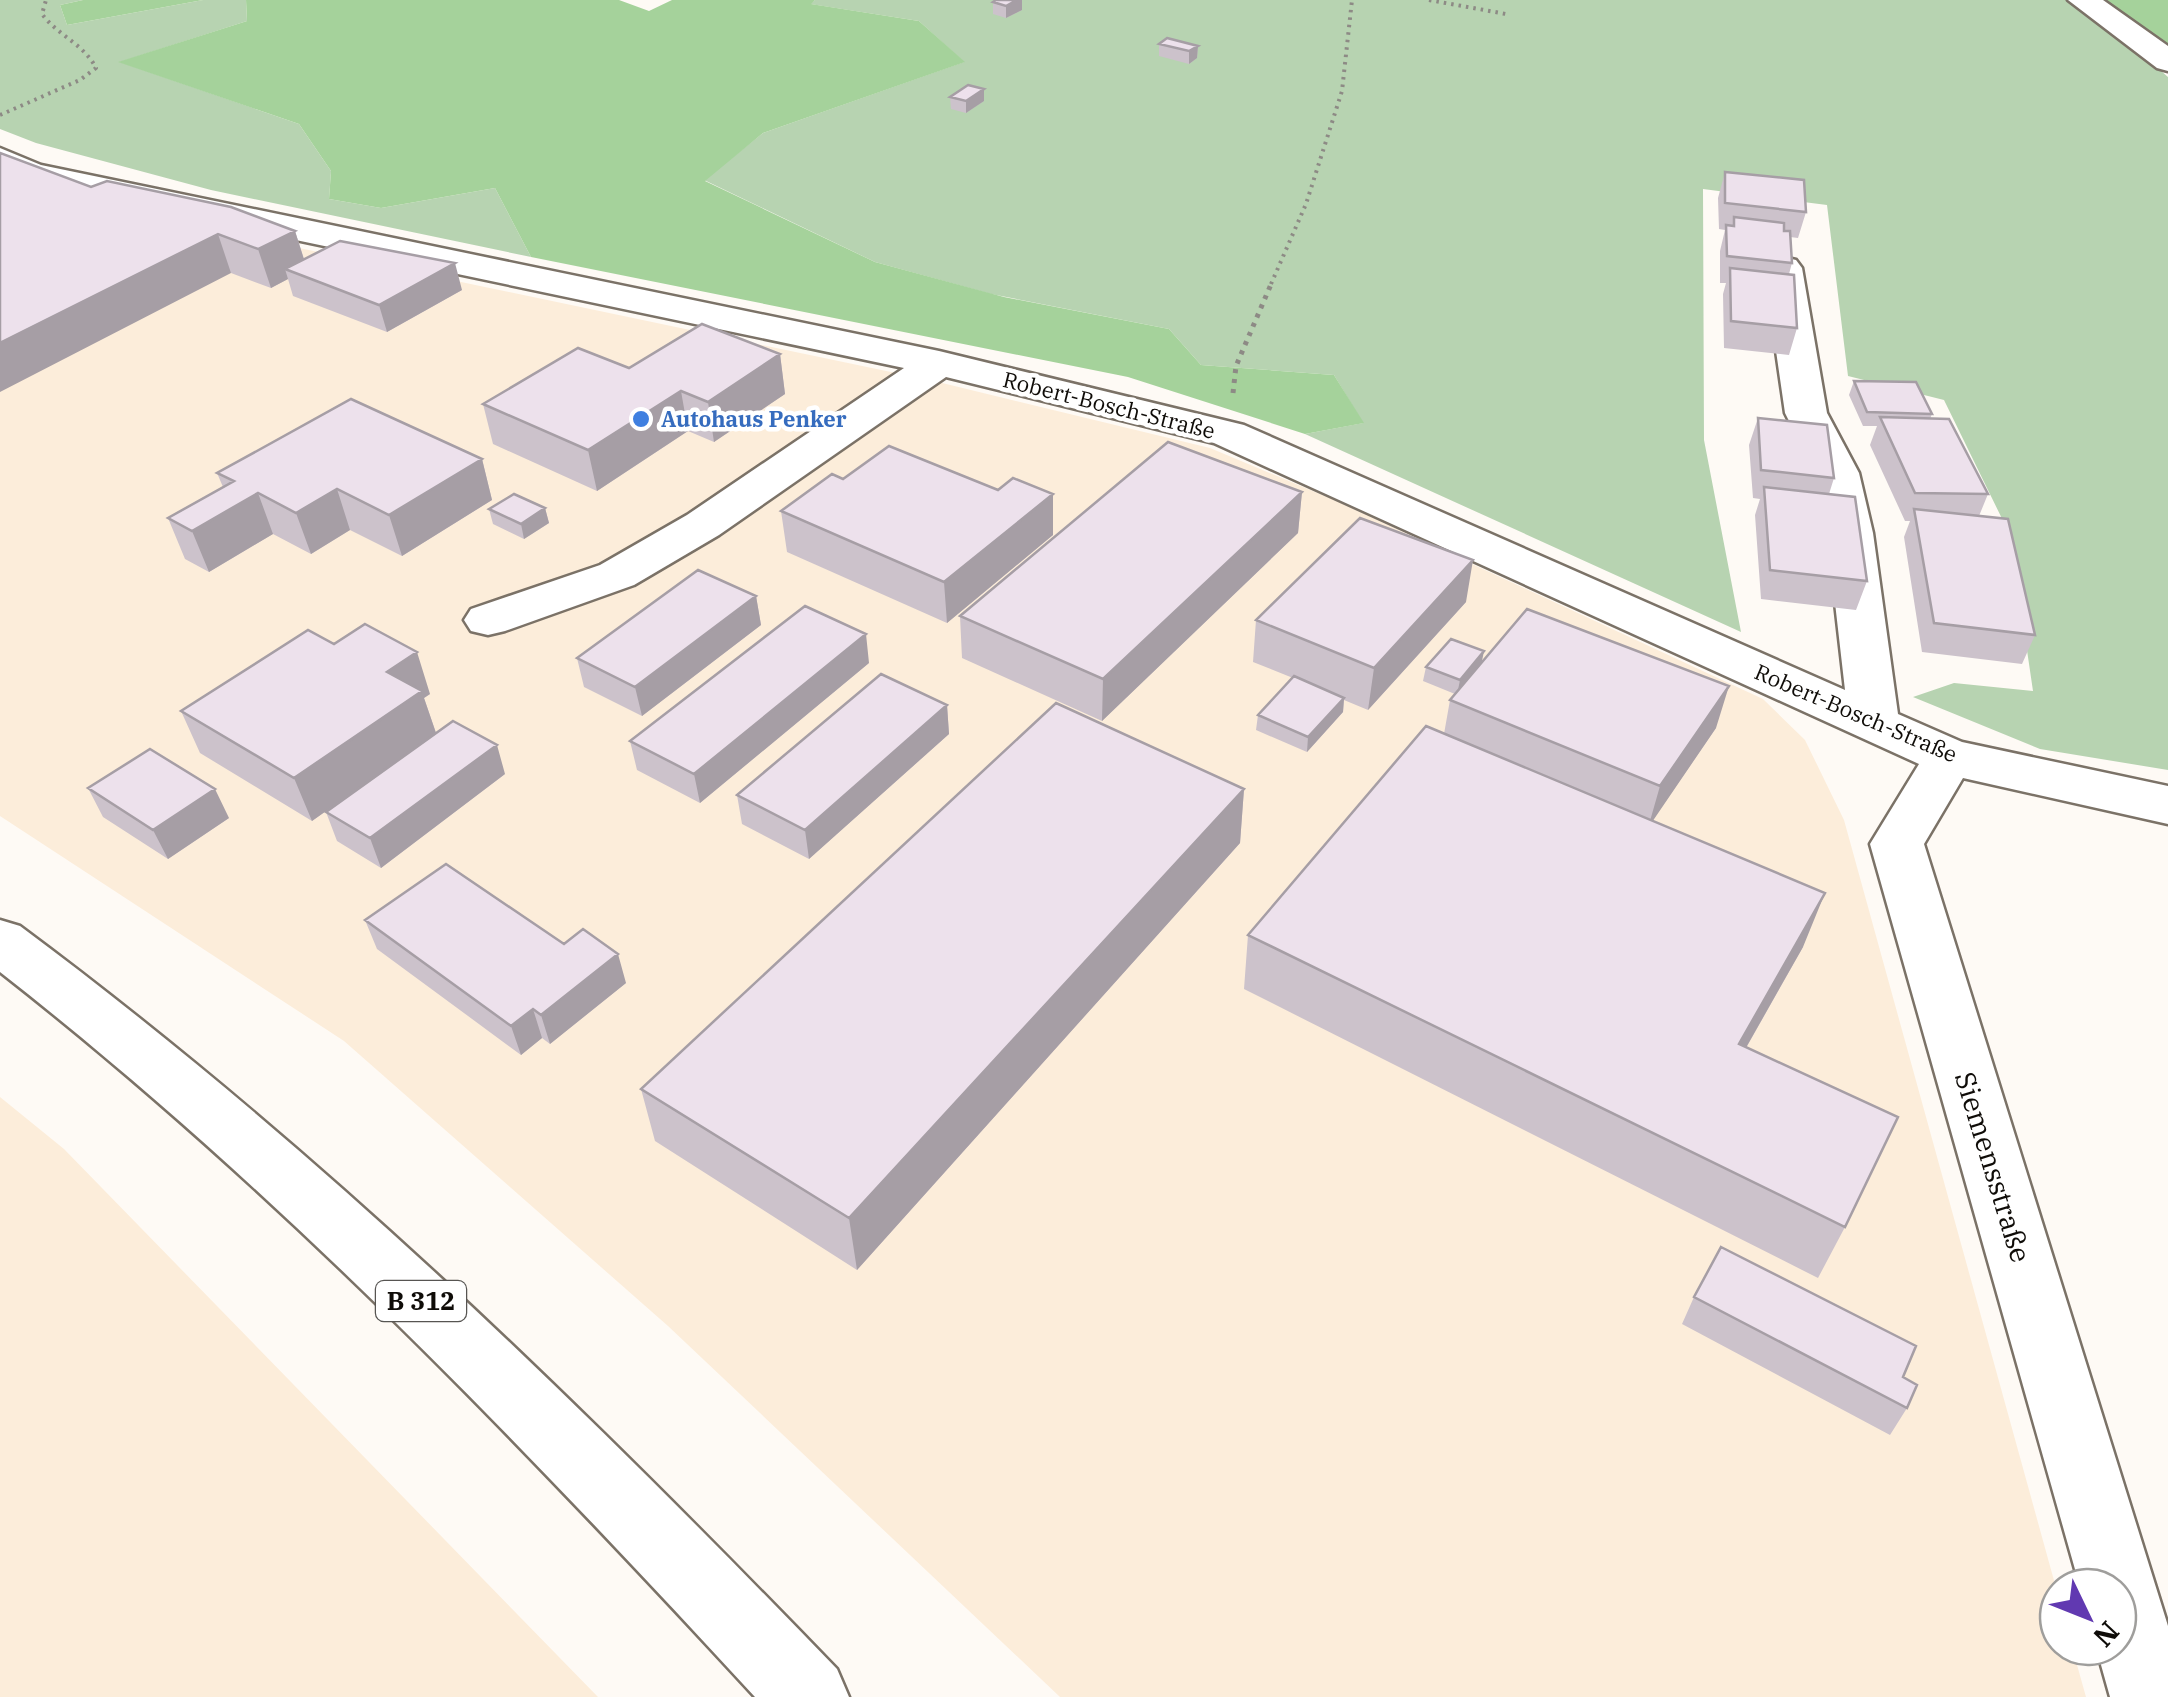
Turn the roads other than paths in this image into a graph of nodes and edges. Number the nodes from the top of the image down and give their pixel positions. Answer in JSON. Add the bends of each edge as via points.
{"nodes":[{"id":1,"x":2083,"y":0,"type":"edge"},
{"id":2,"x":2168,"y":62,"type":"edge"},
{"id":3,"x":0,"y":158,"type":"edge"},
{"id":4,"x":1779,"y":245,"type":"edge"},
{"id":5,"x":939,"y":364,"type":"junction"},
{"id":6,"x":488,"y":620,"type":"dead end"},
{"id":7,"x":1874,"y":724,"type":"junction"},
{"id":8,"x":1948,"y":756,"type":"junction"},
{"id":9,"x":2168,"y":804,"type":"edge"},
{"id":10,"x":0,"y":941,"type":"edge"},
{"id":11,"x":2112,"y":1567,"type":"edge"},
{"id":12,"x":2138,"y":1656,"type":"edge"},
{"id":13,"x":809,"y":1697,"type":"edge"},
{"id":14,"x":2150,"y":1697,"type":"edge"}],
"edges":[{"from":1,"to":2,"type":"main road"},
{"from":3,"to":5,"type":"main road","name":"Robert-Bosch-Straße","via":[[30,173],[294,231]]},
{"from":4,"to":7,"type":"main road","via":[[1806,413],[1837,472],[1850,532]]},
{"from":5,"to":6,"type":"main road","via":[[703,525],[617,575]]},
{"from":5,"to":7,"type":"main road","name":"Robert-Bosch-Straße","via":[[1229,434]]},
{"from":7,"to":8,"type":"main road","name":"Robert-Bosch-Straße"},
{"from":8,"to":9,"type":"main road","name":"Robert-Bosch-Straße"},
{"from":8,"to":11,"type":"main road","name":"Siemensstraße","via":[[1897,844]]},
{"from":10,"to":13,"type":"main road","number":"B 312","via":[[302,1188],[608,1483]]},
{"from":12,"to":14,"type":"main road","name":"Siemensstraße"}]}
